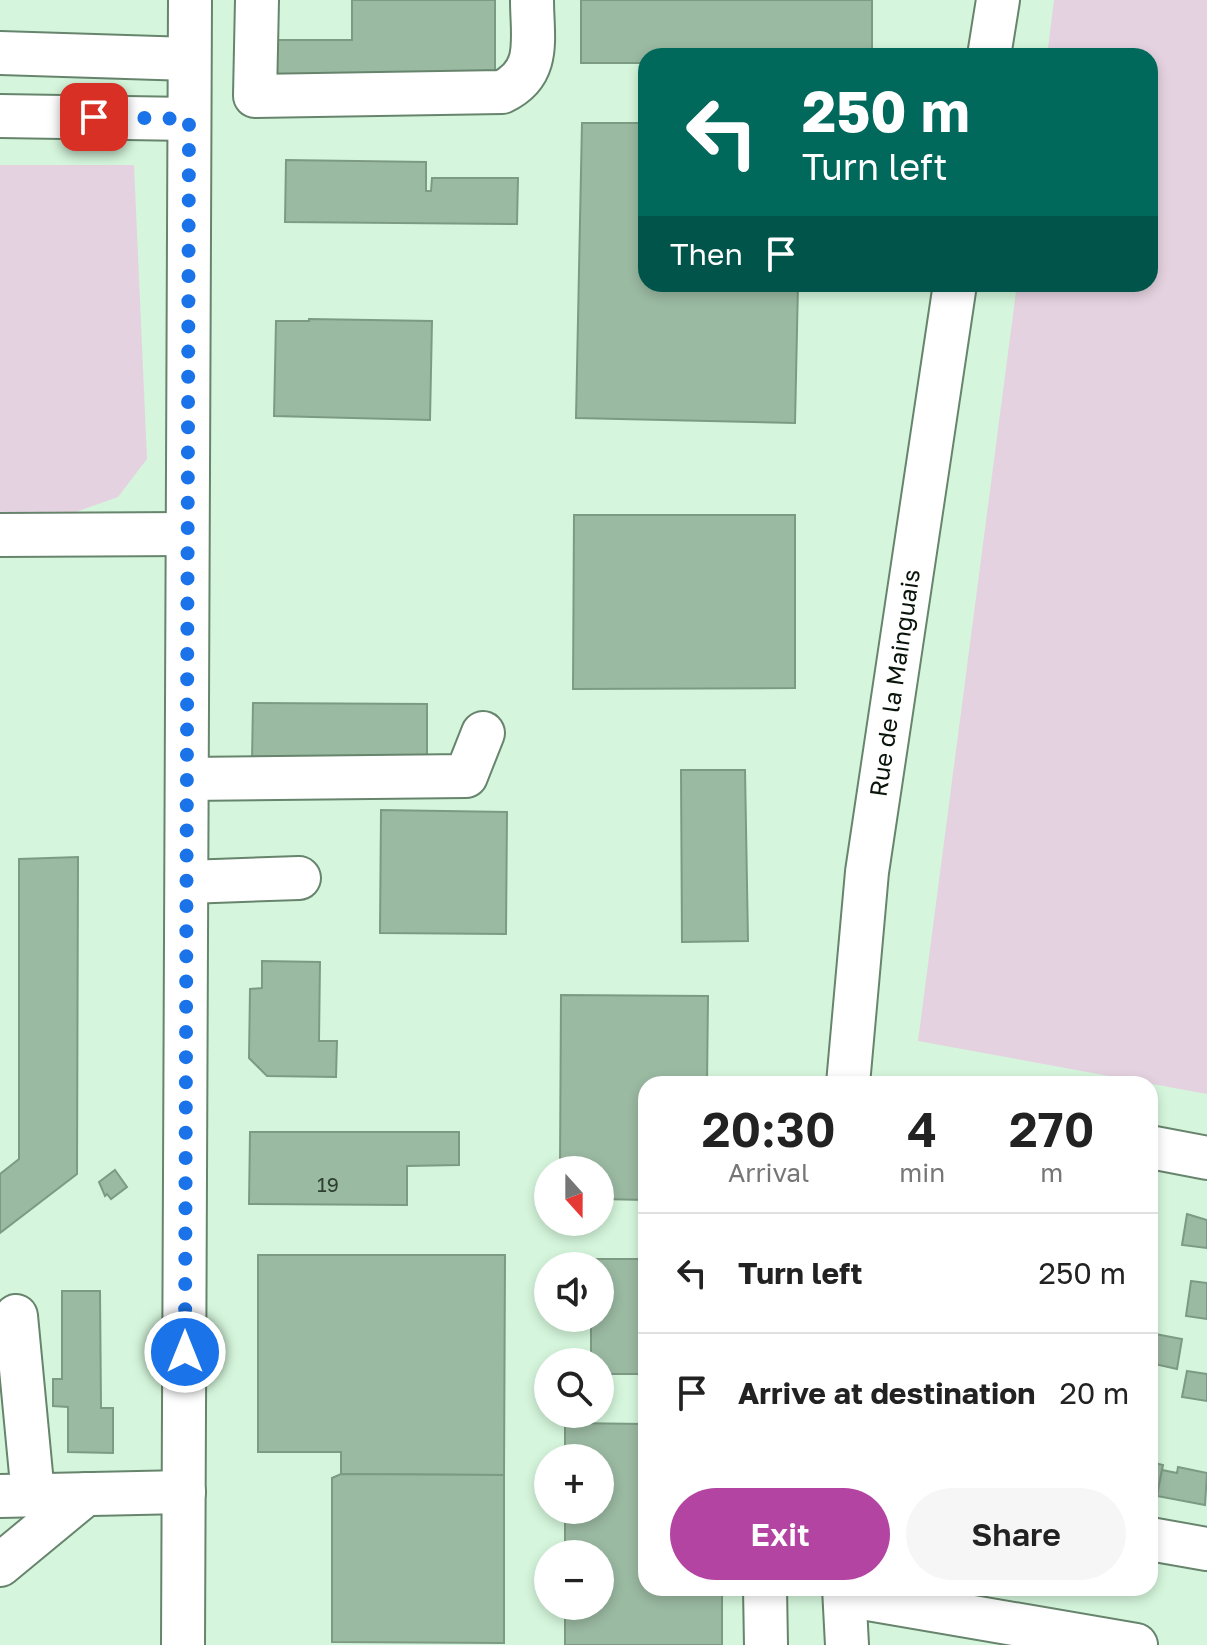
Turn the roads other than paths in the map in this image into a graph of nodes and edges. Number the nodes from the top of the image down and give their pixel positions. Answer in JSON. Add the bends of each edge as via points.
{"nodes":[{"id":1,"x":243,"y":0,"type":"edge"},
{"id":2,"x":257,"y":0,"type":"edge"},
{"id":3,"x":532,"y":0,"type":"edge"},
{"id":4,"x":998,"y":0,"type":"edge"},
{"id":5,"x":190,"y":1,"type":"edge"},
{"id":6,"x":990,"y":48,"type":"edge"},
{"id":7,"x":4,"y":49,"type":"edge"},
{"id":8,"x":189,"y":59,"type":"junction"},
{"id":9,"x":0,"y":116,"type":"edge"},
{"id":10,"x":189,"y":119,"type":"junction"},
{"id":11,"x":954,"y":292,"type":"edge"},
{"id":12,"x":187,"y":534,"type":"junction"},
{"id":13,"x":0,"y":535,"type":"edge"},
{"id":14,"x":483,"y":733,"type":"dead end"},
{"id":15,"x":187,"y":779,"type":"junction"},
{"id":16,"x":299,"y":878,"type":"dead end"},
{"id":17,"x":187,"y":882,"type":"junction"},
{"id":18,"x":849,"y":1076,"type":"edge"},
{"id":19,"x":1158,"y":1149,"type":"edge"},
{"id":20,"x":1207,"y":1158,"type":"edge"},
{"id":21,"x":16,"y":1316,"type":"dead end"},
{"id":22,"x":184,"y":1492,"type":"junction"},
{"id":23,"x":86,"y":1494,"type":"junction"},
{"id":24,"x":16,"y":1496,"type":"edge"},
{"id":25,"x":1158,"y":1540,"type":"edge"},
{"id":26,"x":1207,"y":1549,"type":"edge"},
{"id":27,"x":0,"y":1565,"type":"edge"},
{"id":28,"x":765,"y":1596,"type":"edge"},
{"id":29,"x":845,"y":1596,"type":"edge"},
{"id":30,"x":867,"y":1596,"type":"edge"},
{"id":31,"x":183,"y":1645,"type":"edge"},
{"id":32,"x":766,"y":1645,"type":"edge"},
{"id":33,"x":847,"y":1645,"type":"edge"},
{"id":34,"x":1136,"y":1645,"type":"edge"}],
"edges":[{"from":1,"to":5,"type":"street"},
{"from":2,"to":3,"type":"street","via":[[255,96],[502,92],[517,85],[531,66]]},
{"from":4,"to":6,"type":"street"},
{"from":5,"to":8,"type":"street"},
{"from":7,"to":8,"type":"street"},
{"from":8,"to":10,"type":"street"},
{"from":9,"to":10,"type":"street"},
{"from":10,"to":12,"type":"street"},
{"from":11,"to":18,"type":"street","name":"Rue de la Mainguais","via":[[867,872]]},
{"from":12,"to":13,"type":"street"},
{"from":12,"to":15,"type":"street"},
{"from":14,"to":15,"type":"street","via":[[466,776]]},
{"from":15,"to":17,"type":"street"},
{"from":16,"to":17,"type":"street"},
{"from":17,"to":22,"type":"street"},
{"from":19,"to":20,"type":"street"},
{"from":21,"to":24,"type":"street"},
{"from":22,"to":23,"type":"street"},
{"from":22,"to":31,"type":"street"},
{"from":23,"to":24,"type":"street"},
{"from":23,"to":27,"type":"street"},
{"from":25,"to":26,"type":"street"},
{"from":28,"to":32,"type":"street"},
{"from":29,"to":33,"type":"street"},
{"from":30,"to":34,"type":"street"}]}
